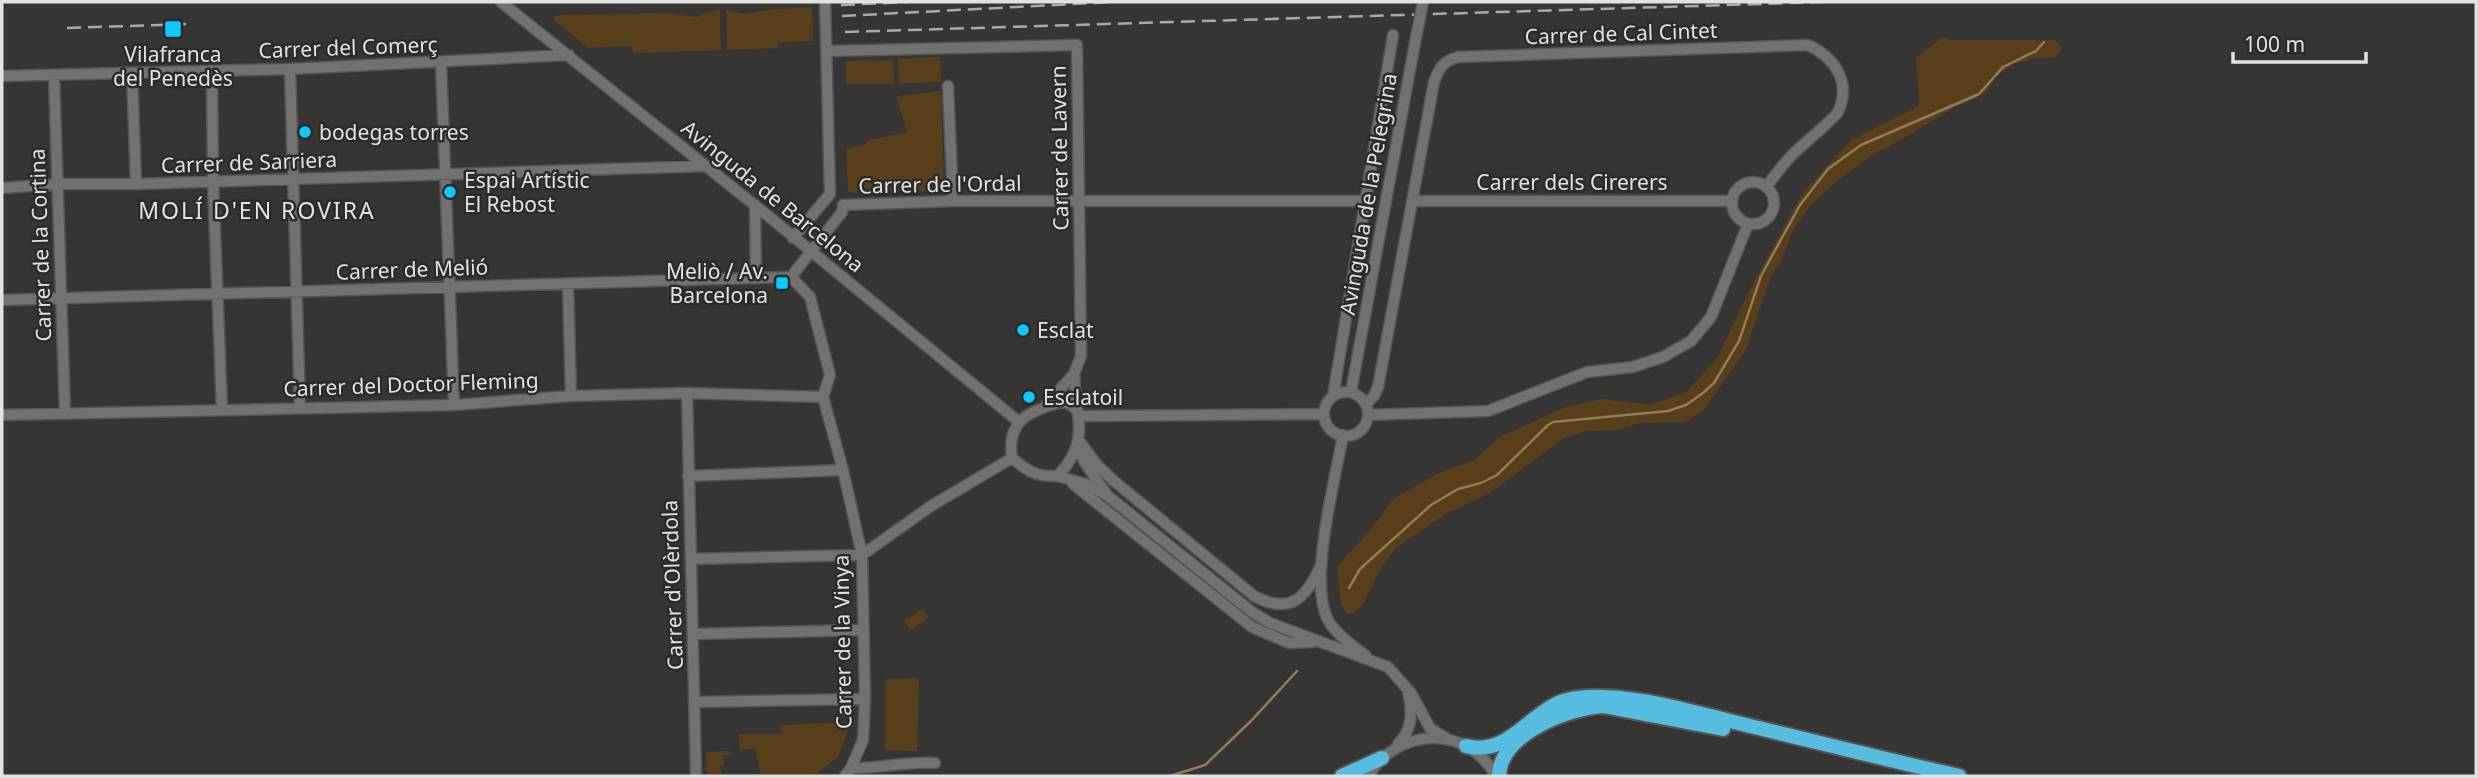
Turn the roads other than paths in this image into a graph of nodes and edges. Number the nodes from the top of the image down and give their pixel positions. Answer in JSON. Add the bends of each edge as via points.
{"nodes":[{"id":1,"x":501,"y":2,"type":"edge"},
{"id":2,"x":825,"y":2,"type":"edge"},
{"id":3,"x":1423,"y":2,"type":"edge"},
{"id":4,"x":516,"y":6,"type":"edge"},
{"id":5,"x":1393,"y":35,"type":"dead end"},
{"id":6,"x":827,"y":51,"type":"junction"},
{"id":7,"x":569,"y":55,"type":"junction"},
{"id":8,"x":441,"y":63,"type":"junction"},
{"id":9,"x":290,"y":69,"type":"junction"},
{"id":10,"x":212,"y":71,"type":"junction"},
{"id":11,"x":132,"y":73,"type":"junction"},
{"id":12,"x":54,"y":75,"type":"junction"},
{"id":13,"x":2,"y":76,"type":"edge"},
{"id":14,"x":948,"y":86,"type":"dead end"},
{"id":15,"x":706,"y":166,"type":"junction"},
{"id":16,"x":445,"y":175,"type":"junction"},
{"id":17,"x":293,"y":179,"type":"junction"},
{"id":18,"x":214,"y":182,"type":"junction"},
{"id":19,"x":58,"y":184,"type":"junction"},
{"id":20,"x":136,"y":184,"type":"junction"},
{"id":21,"x":1766,"y":187,"type":"junction"},
{"id":22,"x":2,"y":188,"type":"edge"},
{"id":23,"x":830,"y":194,"type":"junction"},
{"id":24,"x":953,"y":201,"type":"junction"},
{"id":25,"x":1366,"y":201,"type":"junction"},
{"id":26,"x":1412,"y":201,"type":"junction"},
{"id":27,"x":1732,"y":201,"type":"junction"},
{"id":28,"x":1078,"y":202,"type":"junction"},
{"id":29,"x":755,"y":205,"type":"junction"},
{"id":30,"x":843,"y":205,"type":"junction"},
{"id":31,"x":1748,"y":224,"type":"junction"},
{"id":32,"x":793,"y":237,"type":"junction"},
{"id":33,"x":810,"y":252,"type":"junction"},
{"id":34,"x":791,"y":277,"type":"junction"},
{"id":35,"x":756,"y":278,"type":"junction"},
{"id":36,"x":568,"y":284,"type":"junction"},
{"id":37,"x":449,"y":287,"type":"junction"},
{"id":38,"x":295,"y":291,"type":"junction"},
{"id":39,"x":218,"y":294,"type":"junction"},
{"id":40,"x":61,"y":298,"type":"junction"},
{"id":41,"x":2,"y":300,"type":"edge"},
{"id":42,"x":1074,"y":374,"type":"junction"},
{"id":43,"x":1351,"y":392,"type":"junction"},
{"id":44,"x":687,"y":393,"type":"junction"},
{"id":45,"x":571,"y":396,"type":"junction"},
{"id":46,"x":1333,"y":396,"type":"junction"},
{"id":47,"x":823,"y":397,"type":"junction"},
{"id":48,"x":1366,"y":404,"type":"junction"},
{"id":49,"x":453,"y":405,"type":"junction"},
{"id":50,"x":1045,"y":406,"type":"junction"},
{"id":51,"x":300,"y":408,"type":"junction"},
{"id":52,"x":222,"y":410,"type":"junction"},
{"id":53,"x":1078,"y":413,"type":"junction"},
{"id":54,"x":65,"y":414,"type":"junction"},
{"id":55,"x":1324,"y":414,"type":"junction"},
{"id":56,"x":2,"y":415,"type":"edge"},
{"id":57,"x":1368,"y":415,"type":"junction"},
{"id":58,"x":1019,"y":422,"type":"junction"},
{"id":59,"x":1343,"y":435,"type":"junction"},
{"id":60,"x":1077,"y":442,"type":"junction"},
{"id":61,"x":1012,"y":458,"type":"junction"},
{"id":62,"x":843,"y":470,"type":"junction"},
{"id":63,"x":688,"y":476,"type":"junction"},
{"id":64,"x":1059,"y":477,"type":"junction"},
{"id":65,"x":1108,"y":496,"type":"junction"},
{"id":66,"x":862,"y":555,"type":"junction"},
{"id":67,"x":691,"y":559,"type":"junction"},
{"id":68,"x":1321,"y":565,"type":"junction"},
{"id":69,"x":863,"y":630,"type":"junction"},
{"id":70,"x":693,"y":634,"type":"junction"},
{"id":71,"x":1316,"y":641,"type":"junction"},
{"id":72,"x":1372,"y":660,"type":"junction"},
{"id":73,"x":1404,"y":683,"type":"junction"},
{"id":74,"x":865,"y":699,"type":"junction"},
{"id":75,"x":694,"y":702,"type":"junction"},
{"id":76,"x":1449,"y":740,"type":"junction"},
{"id":77,"x":1466,"y":747,"type":"junction"},
{"id":78,"x":1385,"y":755,"type":"junction"},
{"id":79,"x":934,"y":763,"type":"dead end"},
{"id":80,"x":848,"y":772,"type":"edge"},
{"id":81,"x":696,"y":776,"type":"edge"},
{"id":82,"x":1342,"y":776,"type":"edge"},
{"id":83,"x":1367,"y":776,"type":"edge"},
{"id":84,"x":1497,"y":776,"type":"edge"},
{"id":85,"x":1925,"y":776,"type":"edge"},
{"id":86,"x":1959,"y":776,"type":"edge"}],
"edges":[{"from":1,"to":4,"type":"street","name":"Avinguda de Barcelona"},
{"from":2,"to":6,"type":"street"},
{"from":3,"to":43,"type":"street","name":"Avinguda de la Pelegrina","bridge":true},
{"from":4,"to":7,"type":"street","name":"Avinguda de Barcelona"},
{"from":5,"to":25,"type":"street","name":"Avinguda de la Pelegrina"},
{"from":6,"to":23,"type":"street"},
{"from":6,"to":28,"type":"street","name":"Carrer de Lavern","via":[[1077,45]]},
{"from":7,"to":8,"type":"street","name":"Carrer del Comerç"},
{"from":7,"to":15,"type":"street","name":"Avinguda de Barcelona"},
{"from":8,"to":9,"type":"street","name":"Carrer del Comerç"},
{"from":8,"to":16,"type":"street"},
{"from":9,"to":10,"type":"street","name":"Carrer del Comerç"},
{"from":9,"to":17,"type":"street"},
{"from":10,"to":11,"type":"street","name":"Carrer del Comerç"},
{"from":10,"to":18,"type":"street"},
{"from":11,"to":12,"type":"street","name":"Carrer del Comerç"},
{"from":11,"to":20,"type":"street"},
{"from":12,"to":13,"type":"street","name":"Carrer del Comerç"},
{"from":12,"to":19,"type":"street","name":"Carrer de la Cortina"},
{"from":14,"to":24,"type":"street"},
{"from":15,"to":16,"type":"street","name":"Carrer de Sarriera"},
{"from":15,"to":29,"type":"street","name":"Avinguda de Barcelona"},
{"from":16,"to":17,"type":"street","name":"Carrer de Sarriera"},
{"from":16,"to":37,"type":"street"},
{"from":17,"to":18,"type":"street","name":"Carrer de Sarriera"},
{"from":17,"to":38,"type":"street"},
{"from":18,"to":20,"type":"street","name":"Carrer de Sarriera"},
{"from":18,"to":39,"type":"street"},
{"from":19,"to":20,"type":"street","name":"Carrer de Sarriera"},
{"from":19,"to":22,"type":"street","name":"Carrer de Sarriera"},
{"from":19,"to":40,"type":"street","name":"Carrer de la Cortina"},
{"from":21,"to":26,"type":"street","name":"Carrer de Cal Cintet","via":[[1791,156],[1838,114],[1843,91],[1836,67],[1825,54],[1808,46],[1448,60],[1439,68],[1431,94]]},
{"from":21,"to":27,"type":"street","via":[[1748,182],[1734,193]]},
{"from":21,"to":31,"type":"street","via":[[1773,194],[1774,211],[1763,223]]},
{"from":23,"to":30,"type":"street"},
{"from":23,"to":32,"type":"street"},
{"from":24,"to":28,"type":"street","name":"Carrer de l'Ordal"},
{"from":24,"to":30,"type":"street","name":"Carrer de l'Ordal"},
{"from":25,"to":28,"type":"street","name":"Carrer de l'Ordal"},
{"from":25,"to":46,"type":"street","name":"Avinguda de la Pelegrina"},
{"from":26,"to":27,"type":"street","name":"Carrer dels Cirerers"},
{"from":26,"to":48,"type":"street","via":[[1378,387]]},
{"from":27,"to":31,"type":"street","via":[[1738,219]]},
{"from":28,"to":42,"type":"street","name":"Carrer de Lavern","via":[[1081,356]]},
{"from":29,"to":32,"type":"street","name":"Avinguda de Barcelona"},
{"from":29,"to":35,"type":"street"},
{"from":30,"to":33,"type":"street"},
{"from":31,"to":57,"type":"street","via":[[1712,317],[1691,341],[1663,358],[1587,372],[1488,411]]},
{"from":32,"to":33,"type":"street","name":"Avinguda de Barcelona"},
{"from":33,"to":34,"type":"street"},
{"from":33,"to":58,"type":"street","name":"Avinguda de Barcelona"},
{"from":34,"to":35,"type":"street","name":"Carrer de Melió"},
{"from":34,"to":47,"type":"street","name":"Carrer de la Vinya","via":[[810,297],[830,375]]},
{"from":35,"to":36,"type":"street","name":"Carrer de Melió"},
{"from":36,"to":37,"type":"street","name":"Carrer de Melió"},
{"from":36,"to":45,"type":"street"},
{"from":37,"to":38,"type":"street","name":"Carrer de Melió"},
{"from":37,"to":49,"type":"street"},
{"from":38,"to":39,"type":"street","name":"Carrer de Melió"},
{"from":38,"to":51,"type":"street"},
{"from":39,"to":40,"type":"street","name":"Carrer de Melió"},
{"from":39,"to":52,"type":"street"},
{"from":40,"to":41,"type":"street","name":"Carrer de Melió"},
{"from":40,"to":54,"type":"street","name":"Carrer de la Cortina"},
{"from":42,"to":50,"type":"street"},
{"from":42,"to":53,"type":"street","name":"Carrer de Lavern"},
{"from":43,"to":46,"type":"street"},
{"from":43,"to":48,"type":"street"},
{"from":44,"to":45,"type":"street","name":"Carrer del Doctor Fleming"},
{"from":44,"to":47,"type":"street","name":"Carrer del Doctor Fleming"},
{"from":44,"to":63,"type":"street","name":"Carrer d'Olèrdola"},
{"from":45,"to":49,"type":"street","name":"Carrer del Doctor Fleming"},
{"from":46,"to":55,"type":"street"},
{"from":47,"to":62,"type":"street","name":"Carrer de la Vinya"},
{"from":48,"to":57,"type":"street"},
{"from":49,"to":51,"type":"street","name":"Carrer del Doctor Fleming"},
{"from":50,"to":53,"type":"street","via":[[1061,402]]},
{"from":50,"to":58,"type":"street"},
{"from":51,"to":52,"type":"street","name":"Carrer del Doctor Fleming"},
{"from":52,"to":54,"type":"street","name":"Carrer del Doctor Fleming"},
{"from":53,"to":55,"type":"street"},
{"from":53,"to":60,"type":"street"},
{"from":54,"to":56,"type":"street","name":"Carrer del Doctor Fleming"},
{"from":55,"to":59,"type":"street","via":[[1332,430]]},
{"from":57,"to":59,"type":"street","via":[[1360,431]]},
{"from":58,"to":61,"type":"street","via":[[1011,438]]},
{"from":59,"to":68,"type":"street"},
{"from":60,"to":64,"type":"street"},
{"from":60,"to":65,"type":"street"},
{"from":60,"to":68,"type":"street","via":[[1114,481],[1254,596],[1278,606],[1294,601],[1306,593]]},
{"from":61,"to":64,"type":"street","via":[[1029,472]]},
{"from":61,"to":66,"type":"street","via":[[931,506]]},
{"from":62,"to":63,"type":"street"},
{"from":62,"to":66,"type":"street","name":"Carrer de la Vinya"},
{"from":63,"to":67,"type":"street","name":"Carrer d'Olèrdola"},
{"from":64,"to":65,"type":"street"},
{"from":64,"to":71,"type":"street","via":[[1088,495],[1252,627],[1289,643]]},
{"from":65,"to":71,"type":"street","via":[[1252,612]]},
{"from":66,"to":67,"type":"street"},
{"from":66,"to":69,"type":"street","name":"Carrer de la Vinya"},
{"from":67,"to":70,"type":"street","name":"Carrer d'Olèrdola"},
{"from":68,"to":72,"type":"street","via":[[1321,595],[1328,620]]},
{"from":69,"to":70,"type":"street"},
{"from":69,"to":74,"type":"street","name":"Carrer de la Vinya"},
{"from":70,"to":75,"type":"street","name":"Carrer d'Olèrdola"},
{"from":71,"to":72,"type":"street"},
{"from":72,"to":73,"type":"street","via":[[1388,667]]},
{"from":73,"to":76,"type":"street","via":[[1430,728]]},
{"from":73,"to":78,"type":"street","via":[[1411,711],[1409,727]]},
{"from":74,"to":75,"type":"street"},
{"from":74,"to":80,"type":"street","name":"Carrer de la Vinya","via":[[863,740]]},
{"from":75,"to":81,"type":"street","name":"Carrer d'Olèrdola"},
{"from":76,"to":77,"type":"street"},
{"from":76,"to":78,"type":"street","via":[[1406,742]]},
{"from":77,"to":84,"type":"street"},
{"from":77,"to":86,"type":"highway","via":[[1491,748],[1558,703],[1604,696],[1676,708]]},
{"from":78,"to":82,"type":"highway"},
{"from":78,"to":83,"type":"street"},
{"from":79,"to":80,"type":"street"},
{"from":84,"to":85,"type":"highway","via":[[1506,754],[1532,731],[1569,711],[1603,706],[1784,741]]}]}
